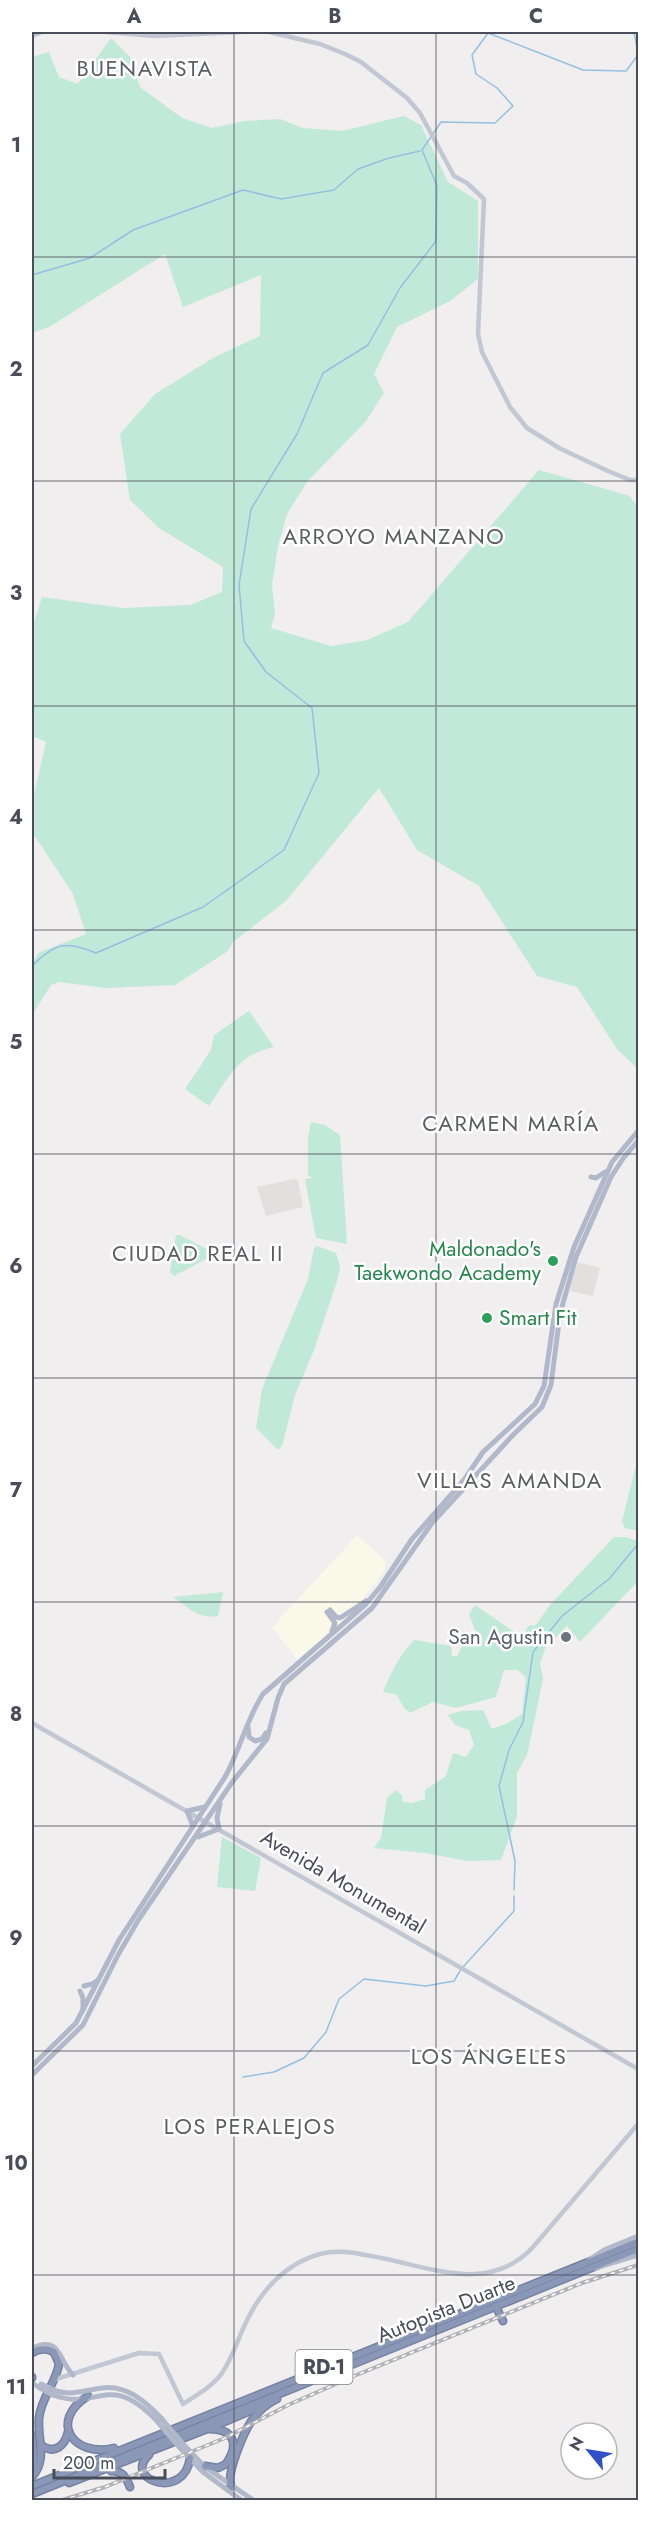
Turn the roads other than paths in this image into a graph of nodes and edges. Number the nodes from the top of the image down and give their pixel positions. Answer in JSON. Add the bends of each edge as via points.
{"nodes":[{"id":1,"x":42,"y":32,"type":"edge"},
{"id":2,"x":106,"y":32,"type":"edge"},
{"id":3,"x":241,"y":32,"type":"edge"},
{"id":4,"x":268,"y":32,"type":"edge"},
{"id":5,"x":32,"y":36,"type":"edge"},
{"id":6,"x":639,"y":480,"type":"edge"},
{"id":7,"x":639,"y":1131,"type":"edge"},
{"id":8,"x":639,"y":1141,"type":"edge"},
{"id":9,"x":609,"y":1168,"type":"junction"},
{"id":10,"x":591,"y":1177,"type":"dead end"},
{"id":11,"x":486,"y":1448,"type":"junction"},
{"id":12,"x":496,"y":1453,"type":"junction"},
{"id":13,"x":478,"y":1457,"type":"junction"},
{"id":14,"x":486,"y":1465,"type":"junction"},
{"id":15,"x":374,"y":1594,"type":"junction"},
{"id":16,"x":324,"y":1640,"type":"junction"},
{"id":17,"x":248,"y":1722,"type":"junction"},
{"id":18,"x":32,"y":1723,"type":"edge"},
{"id":19,"x":272,"y":1724,"type":"junction"},
{"id":20,"x":221,"y":1800,"type":"junction"},
{"id":21,"x":207,"y":1807,"type":"junction"},
{"id":22,"x":187,"y":1811,"type":"junction"},
{"id":23,"x":199,"y":1818,"type":"junction"},
{"id":24,"x":206,"y":1822,"type":"junction"},
{"id":25,"x":193,"y":1828,"type":"junction"},
{"id":26,"x":219,"y":1829,"type":"junction"},
{"id":27,"x":195,"y":1840,"type":"junction"},
{"id":28,"x":140,"y":1912,"type":"junction"},
{"id":29,"x":99,"y":1979,"type":"junction"},
{"id":30,"x":82,"y":2014,"type":"junction"},
{"id":31,"x":639,"y":2069,"type":"edge"},
{"id":32,"x":32,"y":2071,"type":"edge"},
{"id":33,"x":639,"y":2124,"type":"edge"},
{"id":34,"x":639,"y":2236,"type":"edge"},
{"id":35,"x":639,"y":2242,"type":"edge"},
{"id":36,"x":639,"y":2249,"type":"edge"},
{"id":37,"x":619,"y":2254,"type":"junction"},
{"id":38,"x":639,"y":2255,"type":"edge"},
{"id":39,"x":581,"y":2265,"type":"junction"},
{"id":40,"x":591,"y":2269,"type":"junction"},
{"id":41,"x":496,"y":2307,"type":"junction"},
{"id":42,"x":503,"y":2321,"type":"dead end"},
{"id":43,"x":32,"y":2351,"type":"edge"},
{"id":44,"x":59,"y":2365,"type":"junction"},
{"id":45,"x":70,"y":2375,"type":"junction"},
{"id":46,"x":32,"y":2377,"type":"edge"},
{"id":47,"x":53,"y":2380,"type":"junction"},
{"id":48,"x":32,"y":2383,"type":"edge"},
{"id":49,"x":41,"y":2386,"type":"junction"},
{"id":50,"x":298,"y":2387,"type":"junction"},
{"id":51,"x":54,"y":2393,"type":"junction"},
{"id":52,"x":88,"y":2396,"type":"junction"},
{"id":53,"x":273,"y":2401,"type":"junction"},
{"id":54,"x":158,"y":2420,"type":"junction"},
{"id":55,"x":207,"y":2429,"type":"junction"},
{"id":56,"x":68,"y":2432,"type":"junction"},
{"id":57,"x":32,"y":2435,"type":"edge"},
{"id":58,"x":135,"y":2442,"type":"junction"},
{"id":59,"x":41,"y":2445,"type":"junction"},
{"id":60,"x":153,"y":2451,"type":"junction"},
{"id":61,"x":186,"y":2451,"type":"junction"},
{"id":62,"x":205,"y":2466,"type":"junction"},
{"id":63,"x":32,"y":2472,"type":"edge"},
{"id":64,"x":101,"y":2472,"type":"junction"},
{"id":65,"x":32,"y":2477,"type":"edge"},
{"id":66,"x":32,"y":2486,"type":"edge"},
{"id":67,"x":231,"y":2486,"type":"junction"},
{"id":68,"x":130,"y":2487,"type":"dead end"},
{"id":69,"x":35,"y":2492,"type":"edge"},
{"id":70,"x":242,"y":2500,"type":"edge"},
{"id":71,"x":253,"y":2500,"type":"edge"}],
"edges":[{"from":1,"to":5,"type":"main road"},
{"from":2,"to":3,"type":"main road","via":[[164,36]]},
{"from":4,"to":6,"type":"main road","via":[[320,44],[355,58],[407,98],[454,176],[484,199],[478,334],[482,352],[510,407],[527,428],[559,448],[630,480]]},
{"from":7,"to":9,"type":"main road"},
{"from":8,"to":12,"type":"main road","via":[[611,1177],[576,1257],[562,1304],[551,1385],[545,1401]]},
{"from":9,"to":10,"type":"main road"},
{"from":9,"to":11,"type":"main road","via":[[562,1282],[544,1386],[532,1407]]},
{"from":11,"to":12,"type":"main road","via":[[488,1453]]},
{"from":11,"to":13,"type":"main road"},
{"from":12,"to":14,"type":"main road"},
{"from":13,"to":14,"type":"main road","via":[[484,1458]]},
{"from":13,"to":15,"type":"main road"},
{"from":14,"to":19,"type":"main road","via":[[425,1532],[372,1608],[284,1684]]},
{"from":15,"to":16,"type":"main road"},
{"from":15,"to":16,"type":"main road","via":[[340,1618],[328,1611],[335,1626]]},
{"from":16,"to":17,"type":"main road","via":[[270,1687]]},
{"from":17,"to":19,"type":"main road","via":[[249,1737],[255,1741],[262,1739]]},
{"from":17,"to":21,"type":"main road","via":[[233,1762]]},
{"from":18,"to":22,"type":"main road","name":"Avenida Monumental"},
{"from":19,"to":20,"type":"main road","via":[[262,1746]]},
{"from":20,"to":24,"type":"main road"},
{"from":20,"to":26,"type":"main road"},
{"from":21,"to":22,"type":"main road"},
{"from":21,"to":23,"type":"main road"},
{"from":22,"to":23,"type":"main road","name":"Avenida Monumental"},
{"from":22,"to":25,"type":"main road"},
{"from":23,"to":24,"type":"main road","name":"Avenida Monumental"},
{"from":23,"to":25,"type":"main road"},
{"from":24,"to":26,"type":"main road","name":"Avenida Monumental"},
{"from":24,"to":27,"type":"main road"},
{"from":25,"to":28,"type":"main road"},
{"from":26,"to":27,"type":"main road"},
{"from":26,"to":31,"type":"main road","name":"Avenida Monumental"},
{"from":27,"to":28,"type":"main road"},
{"from":28,"to":29,"type":"main road"},
{"from":28,"to":32,"type":"main road","via":[[83,2025]]},
{"from":29,"to":30,"type":"main road"},
{"from":29,"to":30,"type":"main road","via":[[82,1988]]},
{"from":30,"to":32,"type":"main road"},
{"from":33,"to":45,"type":"main road","via":[[528,2253],[504,2269],[473,2276],[377,2256],[322,2253],[302,2260],[273,2281],[253,2309],[222,2374],[183,2404],[159,2354],[139,2353]]},
{"from":34,"to":39,"type":"main road","name":"Autopista Duarte","via":[[604,2250]]},
{"from":35,"to":37,"type":"highway","name":"Autopista Duarte","number":"RD-1"},
{"from":36,"to":37,"type":"highway","name":"Autopista Duarte","number":"RD-1"},
{"from":37,"to":39,"type":"highway","name":"Autopista Duarte","number":"RD-1"},
{"from":37,"to":40,"type":"highway","name":"Autopista Duarte","number":"RD-1"},
{"from":38,"to":40,"type":"main road"},
{"from":39,"to":58,"type":"highway","name":"Autopista Duarte","number":"RD-1"},
{"from":40,"to":41,"type":"highway","name":"Autopista Duarte","number":"RD-1"},
{"from":41,"to":42,"type":"highway"},
{"from":41,"to":50,"type":"highway","name":"Autopista Duarte","number":"RD-1"},
{"from":43,"to":44,"type":"highway","via":[[49,2349]]},
{"from":43,"to":45,"type":"main road","via":[[39,2345],[52,2346],[60,2353]]},
{"from":44,"to":45,"type":"main road"},
{"from":44,"to":47,"type":"highway"},
{"from":45,"to":47,"type":"main road"},
{"from":46,"to":49,"type":"main road"},
{"from":47,"to":59,"type":"highway","via":[[40,2409]]},
{"from":48,"to":49,"type":"main road"},
{"from":49,"to":51,"type":"main road","bridge":true},
{"from":50,"to":53,"type":"highway"},
{"from":50,"to":69,"type":"highway","name":"Autopista Duarte","number":"RD-1"},
{"from":51,"to":52,"type":"main road","via":[[67,2398]]},
{"from":51,"to":54,"type":"main road","via":[[122,2390],[141,2399]]},
{"from":52,"to":54,"type":"main road","via":[[120,2395],[138,2403]]},
{"from":52,"to":56,"type":"highway","via":[[69,2414]]},
{"from":53,"to":55,"type":"highway"},
{"from":53,"to":67,"type":"highway","via":[[249,2426],[229,2474]]},
{"from":54,"to":61,"type":"main road","bridge":true},
{"from":55,"to":60,"type":"highway"},
{"from":55,"to":62,"type":"highway","via":[[229,2434],[233,2449],[224,2466]]},
{"from":56,"to":58,"type":"highway","via":[[78,2445],[93,2450]]},
{"from":56,"to":59,"type":"highway","via":[[67,2440],[59,2448],[49,2450]]},
{"from":57,"to":63,"type":"highway"},
{"from":58,"to":66,"type":"highway","name":"Autopista Duarte","number":"RD-1"},
{"from":59,"to":65,"type":"highway","via":[[41,2461]]},
{"from":60,"to":61,"type":"highway","via":[[143,2460],[141,2469],[153,2482],[180,2479],[187,2472]]},
{"from":60,"to":64,"type":"highway"},
{"from":61,"to":62,"type":"main road"},
{"from":61,"to":70,"type":"main road","via":[[212,2479]]},
{"from":62,"to":67,"type":"main road"},
{"from":64,"to":68,"type":"highway","via":[[120,2472]]},
{"from":64,"to":69,"type":"highway"},
{"from":67,"to":71,"type":"main road"}]}
